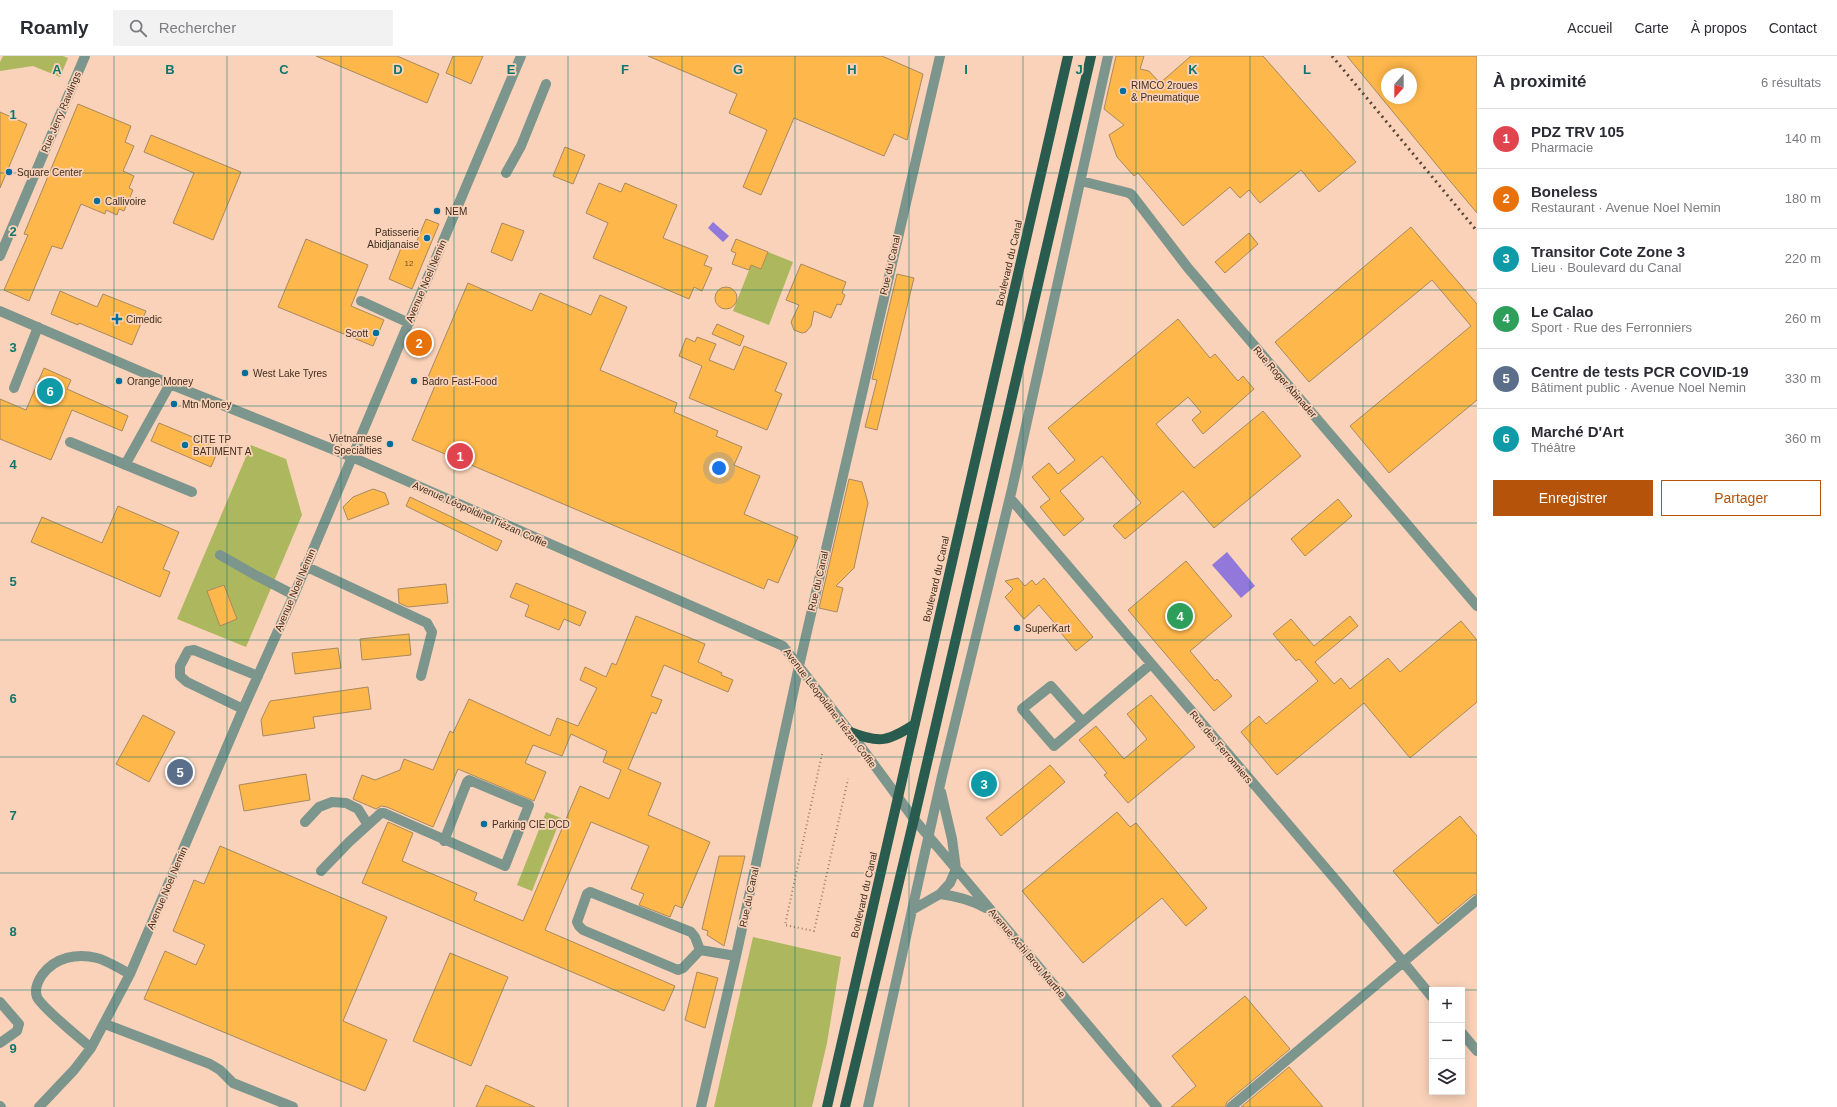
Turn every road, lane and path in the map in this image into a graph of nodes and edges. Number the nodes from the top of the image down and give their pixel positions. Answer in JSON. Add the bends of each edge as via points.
{"nodes":[{"id":1,"x":85,"y":56,"type":"edge"},
{"id":2,"x":521,"y":56,"type":"edge"},
{"id":3,"x":940,"y":56,"type":"edge"},
{"id":4,"x":1068,"y":56,"type":"edge"},
{"id":5,"x":1091,"y":56,"type":"edge"},
{"id":6,"x":1108,"y":56,"type":"edge"},
{"id":7,"x":546,"y":84,"type":"dead end"},
{"id":8,"x":506,"y":173,"type":"dead end"},
{"id":9,"x":1081,"y":180,"type":"junction"},
{"id":10,"x":0,"y":256,"type":"edge"},
{"id":11,"x":361,"y":301,"type":"dead end"},
{"id":12,"x":0,"y":311,"type":"edge"},
{"id":13,"x":409,"y":323,"type":"junction"},
{"id":14,"x":38,"y":327,"type":"junction"},
{"id":15,"x":170,"y":384,"type":"junction"},
{"id":16,"x":14,"y":388,"type":"dead end"},
{"id":17,"x":70,"y":442,"type":"dead end"},
{"id":18,"x":352,"y":457,"type":"junction"},
{"id":19,"x":124,"y":465,"type":"junction"},
{"id":20,"x":192,"y":492,"type":"dead end"},
{"id":21,"x":1010,"y":498,"type":"junction"},
{"id":22,"x":220,"y":555,"type":"dead end"},
{"id":23,"x":305,"y":566,"type":"junction"},
{"id":24,"x":294,"y":595,"type":"junction"},
{"id":25,"x":1477,"y":606,"type":"edge"},
{"id":26,"x":1150,"y":664,"type":"junction"},
{"id":27,"x":799,"y":666,"type":"junction"},
{"id":28,"x":258,"y":676,"type":"junction"},
{"id":29,"x":421,"y":676,"type":"dead end"},
{"id":30,"x":243,"y":709,"type":"junction"},
{"id":31,"x":1082,"y":721,"type":"junction"},
{"id":32,"x":915,"y":724,"type":"junction"},
{"id":33,"x":850,"y":732,"type":"junction"},
{"id":34,"x":822,"y":754,"type":"dead end"},
{"id":35,"x":848,"y":779,"type":"dead end"},
{"id":36,"x":940,"y":786,"type":"junction"},
{"id":37,"x":898,"y":798,"type":"junction"},
{"id":38,"x":914,"y":819,"type":"junction"},
{"id":39,"x":305,"y":822,"type":"dead end"},
{"id":40,"x":368,"y":825,"type":"junction"},
{"id":41,"x":929,"y":837,"type":"junction"},
{"id":42,"x":444,"y":841,"type":"junction"},
{"id":43,"x":956,"y":869,"type":"junction"},
{"id":44,"x":321,"y":871,"type":"dead end"},
{"id":45,"x":940,"y":894,"type":"junction"},
{"id":46,"x":1477,"y":900,"type":"edge"},
{"id":47,"x":912,"y":910,"type":"junction"},
{"id":48,"x":992,"y":911,"type":"junction"},
{"id":49,"x":700,"y":950,"type":"junction"},
{"id":50,"x":736,"y":956,"type":"junction"},
{"id":51,"x":1402,"y":962,"type":"junction"},
{"id":52,"x":130,"y":974,"type":"junction"},
{"id":53,"x":1429,"y":994,"type":"edge"},
{"id":54,"x":0,"y":1002,"type":"edge"},
{"id":55,"x":105,"y":1024,"type":"junction"},
{"id":56,"x":1465,"y":1036,"type":"edge"},
{"id":57,"x":0,"y":1043,"type":"edge"},
{"id":58,"x":91,"y":1048,"type":"junction"},
{"id":59,"x":1477,"y":1050,"type":"edge"},
{"id":60,"x":39,"y":1107,"type":"edge"},
{"id":61,"x":293,"y":1107,"type":"edge"},
{"id":62,"x":701,"y":1107,"type":"edge"},
{"id":63,"x":828,"y":1107,"type":"edge"},
{"id":64,"x":845,"y":1107,"type":"edge"},
{"id":65,"x":868,"y":1107,"type":"edge"},
{"id":66,"x":1156,"y":1107,"type":"edge"},
{"id":67,"x":1231,"y":1107,"type":"edge"}],
"edges":[{"from":1,"to":10,"type":"street","name":"Rue Jerry Rawlings"},
{"from":2,"to":13,"type":"street","name":"Avenue Noel Nemin"},
{"from":3,"to":27,"type":"street","name":"Rue du Canal"},
{"from":4,"to":32,"type":"main road","name":"Boulevard du Canal"},
{"from":5,"to":38,"type":"main road"},
{"from":6,"to":9,"type":"street"},
{"from":7,"to":8,"type":"street","via":[[521,146]]},
{"from":9,"to":21,"type":"street"},
{"from":9,"to":25,"type":"street","name":"Rue Roger Abinader","via":[[1132,195],[1188,268]]},
{"from":11,"to":13,"type":"street"},
{"from":12,"to":14,"type":"street","name":"Avenue Léopoldine Tiézan Coffie"},
{"from":13,"to":18,"type":"street","name":"Avenue Noel Nemin"},
{"from":14,"to":15,"type":"street","name":"Avenue Léopoldine Tiézan Coffie"},
{"from":14,"to":16,"type":"street"},
{"from":15,"to":18,"type":"street","name":"Avenue Léopoldine Tiézan Coffie"},
{"from":15,"to":19,"type":"street"},
{"from":17,"to":19,"type":"street"},
{"from":18,"to":23,"type":"street","name":"Avenue Noel Nemin"},
{"from":18,"to":27,"type":"street","name":"Avenue Léopoldine Tiézan Coffie","via":[[783,646]]},
{"from":19,"to":20,"type":"street"},
{"from":21,"to":26,"type":"street","name":"Rue des Ferronniers"},
{"from":21,"to":36,"type":"street"},
{"from":22,"to":24,"type":"street"},
{"from":23,"to":24,"type":"street","name":"Avenue Noel Nemin"},
{"from":23,"to":29,"type":"street","via":[[427,623],[432,632]]},
{"from":24,"to":28,"type":"street","name":"Avenue Noel Nemin"},
{"from":26,"to":31,"type":"street"},
{"from":26,"to":51,"type":"street","name":"Rue des Ferronniers","via":[[1340,885]]},
{"from":27,"to":33,"type":"street","name":"Avenue Léopoldine Tiézan Coffie"},
{"from":27,"to":50,"type":"street","name":"Rue du Canal"},
{"from":28,"to":30,"type":"street","name":"Avenue Noel Nemin"},
{"from":28,"to":30,"type":"street","via":[[194,650],[188,651],[180,666],[180,676],[187,682]]},
{"from":30,"to":52,"type":"street","name":"Avenue Noel Nemin"},
{"from":31,"to":31,"type":"street","via":[[1051,686],[1022,709],[1054,746]]},
{"from":32,"to":33,"type":"main road","via":[[897,736],[882,740],[868,739]]},
{"from":32,"to":37,"type":"main road","name":"Boulevard du Canal"},
{"from":33,"to":37,"type":"street","name":"Avenue Léopoldine Tiézan Coffie"},
{"from":34,"to":35,"type":"path","via":[[785,925],[814,931]]},
{"from":36,"to":41,"type":"street"},
{"from":36,"to":43,"type":"street"},
{"from":37,"to":38,"type":"street","name":"Avenue Achi Brou Marthe"},
{"from":37,"to":63,"type":"main road","name":"Boulevard du Canal"},
{"from":38,"to":41,"type":"street","name":"Avenue Achi Brou Marthe"},
{"from":38,"to":64,"type":"main road"},
{"from":39,"to":40,"type":"street","via":[[319,807],[332,802],[346,803],[358,809]]},
{"from":40,"to":42,"type":"street","via":[[384,813]]},
{"from":40,"to":44,"type":"street"},
{"from":41,"to":43,"type":"street","name":"Avenue Achi Brou Marthe"},
{"from":41,"to":47,"type":"street"},
{"from":42,"to":42,"type":"street","via":[[469,780],[529,805],[505,866]]},
{"from":43,"to":45,"type":"street","via":[[950,883]]},
{"from":43,"to":48,"type":"street","name":"Avenue Achi Brou Marthe"},
{"from":45,"to":47,"type":"street"},
{"from":45,"to":48,"type":"street","via":[[976,902]]},
{"from":46,"to":51,"type":"street"},
{"from":47,"to":65,"type":"street"},
{"from":48,"to":66,"type":"street","name":"Avenue Achi Brou Marthe"},
{"from":49,"to":49,"type":"street","via":[[683,968],[672,968],[583,930],[577,922],[590,892],[691,932]]},
{"from":49,"to":50,"type":"street"},
{"from":50,"to":62,"type":"street","name":"Rue du Canal"},
{"from":51,"to":53,"type":"street","name":"Rue des Ferronniers"},
{"from":51,"to":67,"type":"street"},
{"from":52,"to":55,"type":"street","name":"Avenue Noel Nemin"},
{"from":52,"to":58,"type":"street","via":[[98,958],[71,956],[57,962],[38,980],[38,999]]},
{"from":54,"to":57,"type":"street","via":[[19,1024],[16,1032]]},
{"from":55,"to":58,"type":"street","name":"Avenue Noel Nemin"},
{"from":55,"to":61,"type":"street","via":[[210,1064],[234,1083]]},
{"from":56,"to":59,"type":"street"},
{"from":58,"to":60,"type":"street","name":"Avenue Noel Nemin"}]}
